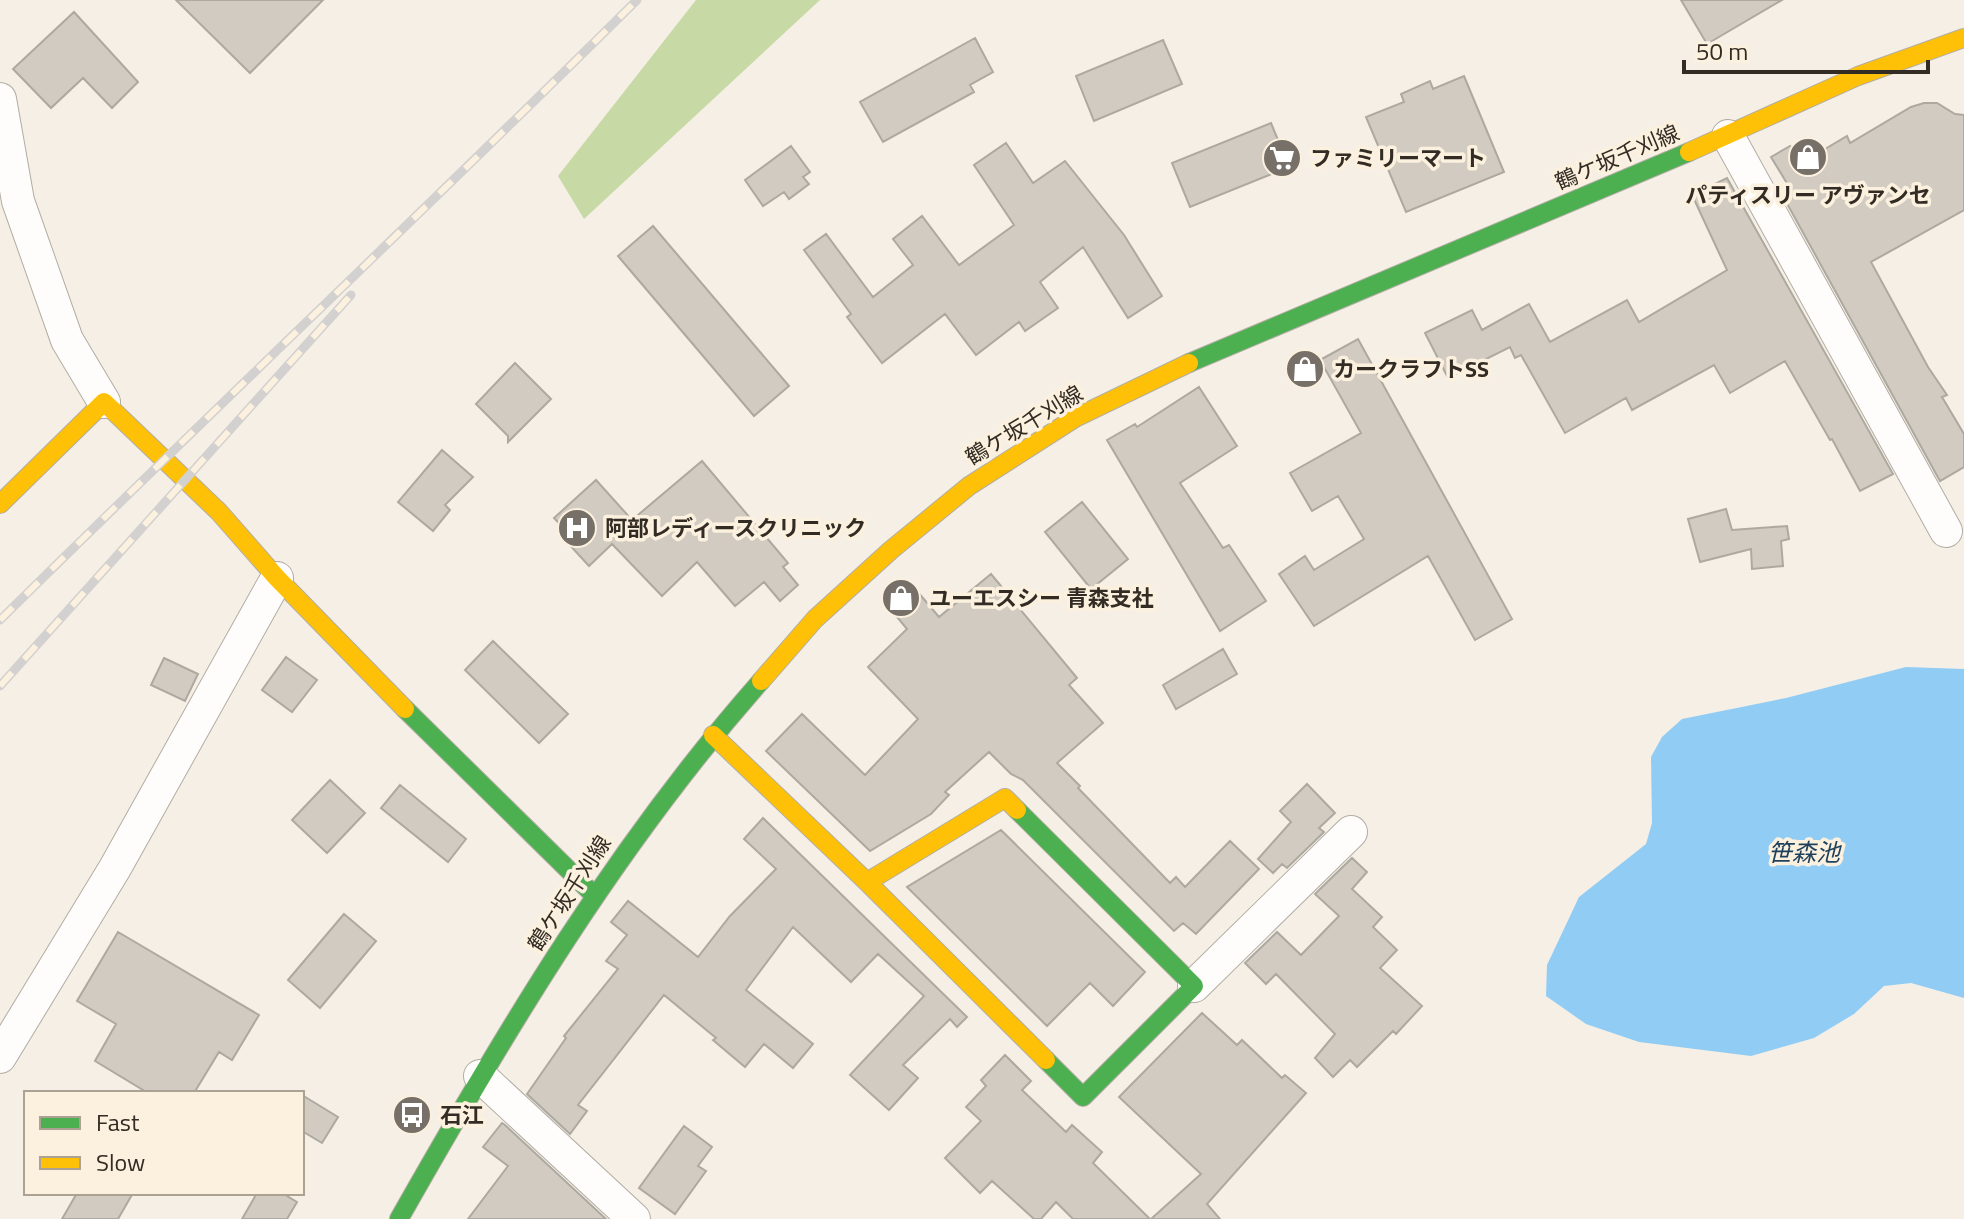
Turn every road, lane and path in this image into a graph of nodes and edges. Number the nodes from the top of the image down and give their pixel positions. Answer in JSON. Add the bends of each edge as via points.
{"nodes":[{"id":1,"x":1964,"y":38,"type":"edge"},
{"id":2,"x":0,"y":99,"type":"edge"},
{"id":3,"x":1728,"y":136,"type":"junction"},
{"id":4,"x":13,"y":228,"type":"edge"},
{"id":5,"x":104,"y":402,"type":"junction"},
{"id":6,"x":0,"y":504,"type":"edge"},
{"id":7,"x":1946,"y":531,"type":"dead end"},
{"id":8,"x":277,"y":578,"type":"junction"},
{"id":9,"x":713,"y":735,"type":"junction"},
{"id":10,"x":1351,"y":832,"type":"dead end"},
{"id":11,"x":867,"y":882,"type":"junction"},
{"id":12,"x":594,"y":895,"type":"junction"},
{"id":13,"x":1194,"y":986,"type":"junction"},
{"id":14,"x":0,"y":1057,"type":"edge"},
{"id":15,"x":480,"y":1076,"type":"junction"},
{"id":16,"x":399,"y":1219,"type":"edge"},
{"id":17,"x":634,"y":1219,"type":"edge"}],
"edges":[{"from":1,"to":3,"type":"main road","name":"鶴ケ坂千刈線","via":[[1858,76]]},
{"from":2,"to":4,"type":"street","via":[[18,201]]},
{"from":3,"to":7,"type":"street"},
{"from":3,"to":9,"type":"main road","name":"鶴ケ坂千刈線","via":[[1219,349],[1075,418],[969,486],[891,550],[815,619]]},
{"from":4,"to":5,"type":"street","via":[[67,340]]},
{"from":5,"to":6,"type":"main road"},
{"from":5,"to":8,"type":"main road","via":[[219,512]]},
{"from":8,"to":12,"type":"main road"},
{"from":8,"to":14,"type":"street","via":[[115,868]]},
{"from":9,"to":11,"type":"main road"},
{"from":9,"to":12,"type":"main road","name":"鶴ケ坂千刈線"},
{"from":10,"to":13,"type":"street"},
{"from":11,"to":13,"type":"main road","via":[[1005,798]]},
{"from":11,"to":13,"type":"main road","via":[[1083,1097]]},
{"from":12,"to":15,"type":"main road","name":"鶴ケ坂千刈線"},
{"from":15,"to":16,"type":"main road","name":"鶴ケ坂千刈線"},
{"from":15,"to":17,"type":"street"}]}
